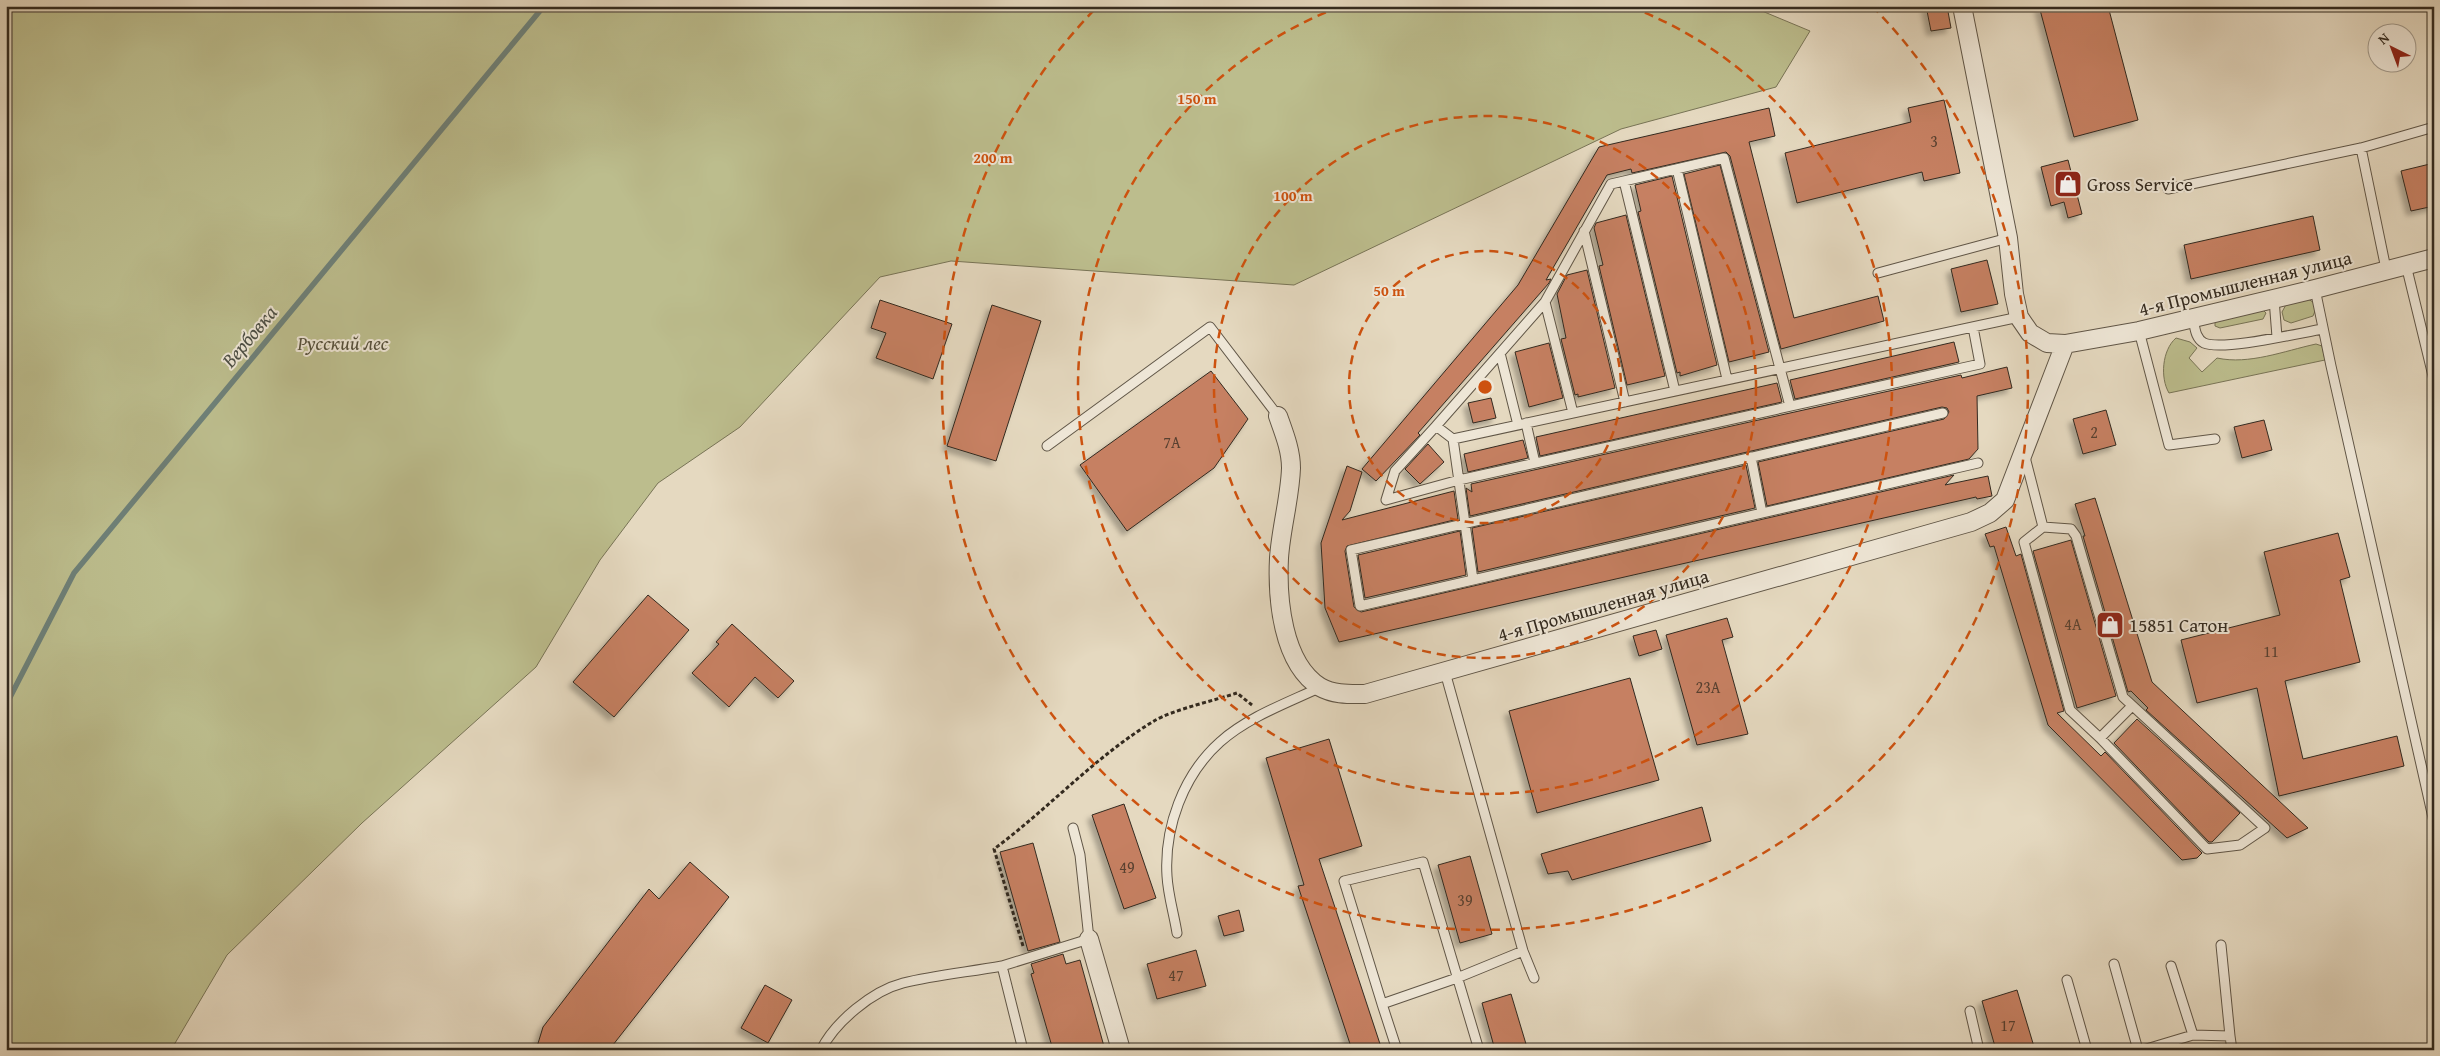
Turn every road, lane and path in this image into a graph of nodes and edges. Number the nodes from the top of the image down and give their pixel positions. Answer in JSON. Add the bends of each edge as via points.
{"nodes":[{"id":1,"x":1962,"y":6,"type":"edge"},
{"id":2,"x":2434,"y":127,"type":"edge"},
{"id":3,"x":2361,"y":148,"type":"junction"},
{"id":4,"x":1677,"y":169,"type":"junction"},
{"id":5,"x":1624,"y":181,"type":"junction"},
{"id":6,"x":2168,"y":188,"type":"dead end"},
{"id":7,"x":1584,"y":231,"type":"junction"},
{"id":8,"x":2008,"y":238,"type":"junction"},
{"id":9,"x":2434,"y":258,"type":"edge"},
{"id":10,"x":2406,"y":264,"type":"junction"},
{"id":11,"x":2386,"y":269,"type":"junction"},
{"id":12,"x":1878,"y":273,"type":"dead end"},
{"id":13,"x":2316,"y":289,"type":"junction"},
{"id":14,"x":2274,"y":299,"type":"junction"},
{"id":15,"x":1545,"y":302,"type":"junction"},
{"id":16,"x":2019,"y":317,"type":"junction"},
{"id":17,"x":2193,"y":319,"type":"junction"},
{"id":18,"x":1973,"y":327,"type":"junction"},
{"id":19,"x":2323,"y":330,"type":"junction"},
{"id":20,"x":2139,"y":331,"type":"junction"},
{"id":21,"x":2277,"y":337,"type":"junction"},
{"id":22,"x":2065,"y":344,"type":"junction"},
{"id":23,"x":1500,"y":353,"type":"junction"},
{"id":24,"x":1780,"y":368,"type":"junction"},
{"id":25,"x":1727,"y":380,"type":"junction"},
{"id":26,"x":2434,"y":380,"type":"edge"},
{"id":27,"x":1675,"y":391,"type":"junction"},
{"id":28,"x":1625,"y":402,"type":"junction"},
{"id":29,"x":1790,"y":406,"type":"junction"},
{"id":30,"x":1573,"y":413,"type":"junction"},
{"id":31,"x":1943,"y":413,"type":"dead end"},
{"id":32,"x":1278,"y":416,"type":"joint"},
{"id":33,"x":1522,"y":424,"type":"junction"},
{"id":34,"x":1436,"y":426,"type":"junction"},
{"id":35,"x":1453,"y":439,"type":"junction"},
{"id":36,"x":2216,"y":439,"type":"dead end"},
{"id":37,"x":1047,"y":446,"type":"dead end"},
{"id":38,"x":2023,"y":452,"type":"junction"},
{"id":39,"x":1751,"y":457,"type":"junction"},
{"id":40,"x":1535,"y":463,"type":"junction"},
{"id":41,"x":1978,"y":463,"type":"dead end"},
{"id":42,"x":1459,"y":480,"type":"junction"},
{"id":43,"x":1762,"y":513,"type":"junction"},
{"id":44,"x":1465,"y":523,"type":"junction"},
{"id":45,"x":2043,"y":527,"type":"junction"},
{"id":46,"x":1474,"y":580,"type":"junction"},
{"id":47,"x":1445,"y":672,"type":"junction"},
{"id":48,"x":1320,"y":687,"type":"junction"},
{"id":49,"x":2132,"y":706,"type":"junction"},
{"id":50,"x":1262,"y":715,"type":"junction"},
{"id":51,"x":2100,"y":738,"type":"junction"},
{"id":52,"x":2434,"y":822,"type":"edge"},
{"id":53,"x":1073,"y":828,"type":"dead end"},
{"id":54,"x":1177,"y":933,"type":"dead end"},
{"id":55,"x":1089,"y":939,"type":"junction"},
{"id":56,"x":2221,"y":945,"type":"dead end"},
{"id":57,"x":1522,"y":951,"type":"junction"},
{"id":58,"x":1027,"y":958,"type":"junction"},
{"id":59,"x":2114,"y":964,"type":"dead end"},
{"id":60,"x":1002,"y":966,"type":"junction"},
{"id":61,"x":2171,"y":966,"type":"dead end"},
{"id":62,"x":1457,"y":978,"type":"junction"},
{"id":63,"x":1534,"y":978,"type":"dead end"},
{"id":64,"x":2067,"y":980,"type":"dead end"},
{"id":65,"x":1382,"y":1004,"type":"junction"},
{"id":66,"x":1970,"y":1011,"type":"dead end"},
{"id":67,"x":2192,"y":1035,"type":"junction"},
{"id":68,"x":2230,"y":1036,"type":"junction"},
{"id":69,"x":2160,"y":1047,"type":"edge"},
{"id":70,"x":821,"y":1050,"type":"edge"},
{"id":71,"x":1023,"y":1050,"type":"edge"},
{"id":72,"x":1121,"y":1050,"type":"edge"},
{"id":73,"x":1397,"y":1050,"type":"edge"},
{"id":74,"x":1479,"y":1050,"type":"edge"},
{"id":75,"x":1978,"y":1050,"type":"edge"},
{"id":76,"x":2087,"y":1050,"type":"edge"},
{"id":77,"x":2138,"y":1050,"type":"edge"},
{"id":78,"x":2142,"y":1050,"type":"edge"},
{"id":79,"x":2232,"y":1050,"type":"edge"}],
"edges":[{"from":1,"to":8,"type":"street","name":"4-я Промышленная улица"},
{"from":2,"to":3,"type":"lane"},
{"from":3,"to":6,"type":"lane"},
{"from":3,"to":11,"type":"lane"},
{"from":4,"to":5,"type":"lane"},
{"from":4,"to":24,"type":"lane","via":[[1724,158]]},
{"from":4,"to":25,"type":"lane"},
{"from":5,"to":7,"type":"lane","via":[[1611,184]]},
{"from":5,"to":27,"type":"lane"},
{"from":7,"to":15,"type":"lane"},
{"from":7,"to":28,"type":"lane"},
{"from":8,"to":12,"type":"lane"},
{"from":8,"to":16,"type":"street","name":"4-я Промышленная улица"},
{"from":9,"to":10,"type":"street","name":"4-я Промышленная улица"},
{"from":10,"to":11,"type":"street","name":"4-я Промышленная улица"},
{"from":10,"to":26,"type":"lane"},
{"from":11,"to":13,"type":"street","name":"4-я Промышленная улица"},
{"from":13,"to":14,"type":"street","name":"4-я Промышленная улица"},
{"from":13,"to":19,"type":"lane"},
{"from":14,"to":17,"type":"street","name":"4-я Промышленная улица"},
{"from":14,"to":21,"type":"lane"},
{"from":15,"to":23,"type":"lane"},
{"from":15,"to":30,"type":"lane"},
{"from":16,"to":18,"type":"lane"},
{"from":16,"to":22,"type":"street","name":"4-я Промышленная улица","via":[[2030,333],[2047,343]]},
{"from":17,"to":20,"type":"street","name":"4-я Промышленная улица"},
{"from":17,"to":21,"type":"lane","via":[[2196,335],[2203,342],[2221,346]]},
{"from":18,"to":24,"type":"lane"},
{"from":18,"to":29,"type":"lane","via":[[1980,364]]},
{"from":19,"to":21,"type":"lane"},
{"from":19,"to":52,"type":"lane"},
{"from":20,"to":22,"type":"street","name":"4-я Промышленная улица"},
{"from":20,"to":36,"type":"lane","via":[[2169,445]]},
{"from":22,"to":38,"type":"street","name":"4-я Промышленная улица"},
{"from":23,"to":33,"type":"lane"},
{"from":23,"to":34,"type":"lane"},
{"from":24,"to":25,"type":"lane"},
{"from":24,"to":29,"type":"lane"},
{"from":25,"to":27,"type":"lane"},
{"from":27,"to":28,"type":"lane"},
{"from":28,"to":30,"type":"lane"},
{"from":29,"to":40,"type":"lane"},
{"from":30,"to":33,"type":"lane"},
{"from":31,"to":39,"type":"lane"},
{"from":32,"to":37,"type":"lane","via":[[1210,327]]},
{"from":32,"to":48,"type":"street","via":[[1288,445],[1291,468],[1279,558],[1278,592],[1289,645],[1298,663]]},
{"from":33,"to":35,"type":"lane"},
{"from":33,"to":40,"type":"lane"},
{"from":34,"to":35,"type":"lane"},
{"from":34,"to":42,"type":"lane","via":[[1396,471],[1386,500]]},
{"from":35,"to":42,"type":"lane"},
{"from":38,"to":45,"type":"lane"},
{"from":38,"to":47,"type":"street","name":"4-я Промышленная улица","via":[[2005,500],[1990,513],[1971,522]]},
{"from":39,"to":43,"type":"lane"},
{"from":39,"to":44,"type":"lane"},
{"from":40,"to":42,"type":"lane"},
{"from":41,"to":43,"type":"lane"},
{"from":42,"to":44,"type":"lane"},
{"from":43,"to":46,"type":"lane"},
{"from":44,"to":46,"type":"lane"},
{"from":44,"to":46,"type":"lane","via":[[1351,550],[1360,606]]},
{"from":45,"to":49,"type":"lane","via":[[2071,529],[2076,536],[2123,697]]},
{"from":45,"to":51,"type":"lane","via":[[2024,542],[2070,710]]},
{"from":47,"to":48,"type":"street","name":"4-я Промышленная улица","via":[[1365,694],[1337,694]]},
{"from":47,"to":57,"type":"lane"},
{"from":48,"to":50,"type":"lane"},
{"from":49,"to":51,"type":"lane"},
{"from":49,"to":51,"type":"lane","via":[[2265,828],[2240,845],[2207,849]]},
{"from":50,"to":54,"type":"lane","via":[[1220,742],[1199,766],[1181,795],[1170,832],[1167,876]]},
{"from":50,"to":58,"type":"path","via":[[1238,693],[1156,719],[994,849]]},
{"from":53,"to":55,"type":"lane","via":[[1080,855]]},
{"from":55,"to":58,"type":"lane"},
{"from":55,"to":72,"type":"street"},
{"from":56,"to":68,"type":"lane"},
{"from":57,"to":62,"type":"lane"},
{"from":57,"to":63,"type":"lane"},
{"from":58,"to":60,"type":"lane"},
{"from":59,"to":77,"type":"lane"},
{"from":60,"to":70,"type":"lane","via":[[901,983],[855,1007]]},
{"from":60,"to":71,"type":"lane"},
{"from":61,"to":67,"type":"lane"},
{"from":62,"to":65,"type":"lane"},
{"from":62,"to":65,"type":"lane","via":[[1423,862],[1344,882]]},
{"from":62,"to":74,"type":"lane"},
{"from":64,"to":76,"type":"lane"},
{"from":65,"to":73,"type":"lane"},
{"from":66,"to":75,"type":"lane"},
{"from":67,"to":68,"type":"lane"},
{"from":67,"to":69,"type":"lane"},
{"from":68,"to":79,"type":"lane"},
{"from":69,"to":78,"type":"lane"}]}
